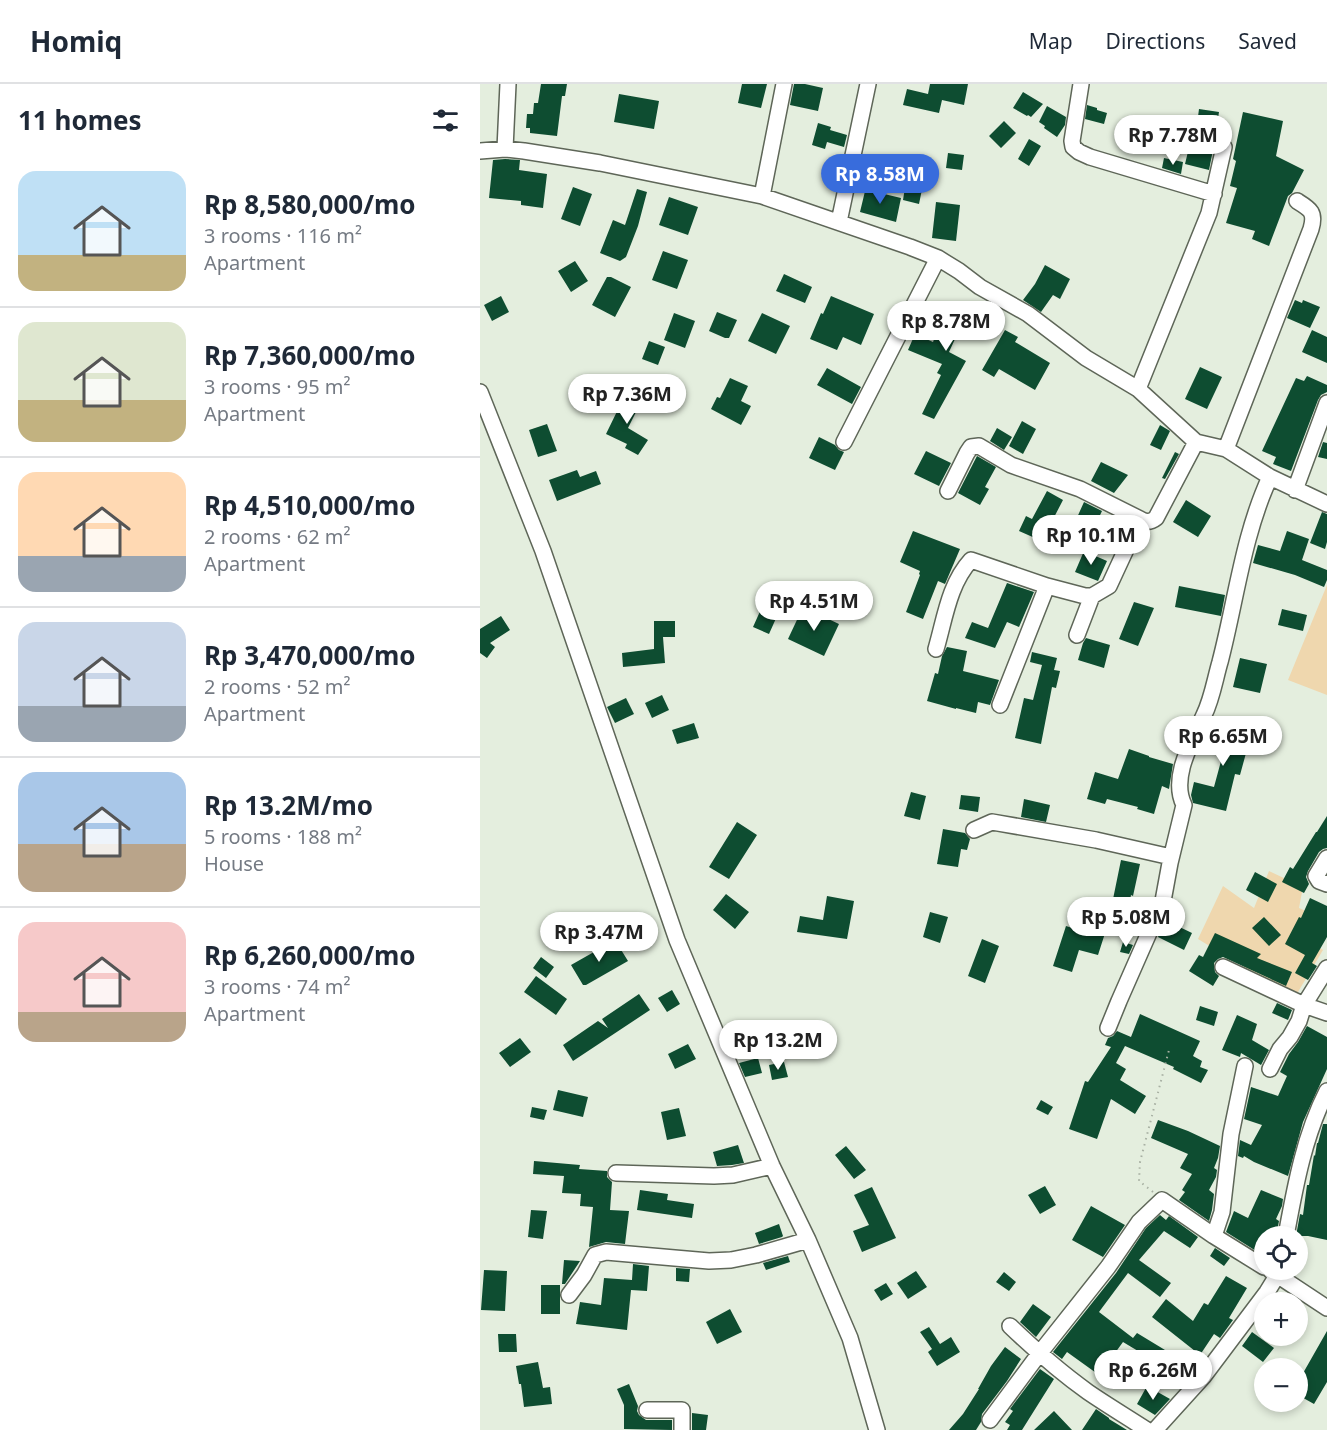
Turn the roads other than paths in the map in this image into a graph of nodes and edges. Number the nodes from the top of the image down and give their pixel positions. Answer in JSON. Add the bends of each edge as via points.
{"nodes":[{"id":1,"x":508,"y":84,"type":"edge"},
{"id":2,"x":784,"y":84,"type":"edge"},
{"id":3,"x":868,"y":84,"type":"edge"},
{"id":4,"x":1081,"y":84,"type":"edge"},
{"id":5,"x":1224,"y":147,"type":"dead end"},
{"id":6,"x":505,"y":149,"type":"junction"},
{"id":7,"x":480,"y":151,"type":"edge"},
{"id":8,"x":1214,"y":194,"type":"junction"},
{"id":9,"x":762,"y":196,"type":"junction"},
{"id":10,"x":1297,"y":201,"type":"dead end"},
{"id":11,"x":839,"y":222,"type":"junction"},
{"id":12,"x":938,"y":258,"type":"junction"},
{"id":13,"x":1138,"y":389,"type":"junction"},
{"id":14,"x":480,"y":392,"type":"edge"},
{"id":15,"x":1327,"y":403,"type":"edge"},
{"id":16,"x":844,"y":442,"type":"dead end"},
{"id":17,"x":1196,"y":442,"type":"junction"},
{"id":18,"x":1226,"y":448,"type":"junction"},
{"id":19,"x":1270,"y":477,"type":"junction"},
{"id":20,"x":1295,"y":490,"type":"junction"},
{"id":21,"x":948,"y":491,"type":"dead end"},
{"id":22,"x":1327,"y":504,"type":"edge"},
{"id":23,"x":1140,"y":519,"type":"junction"},
{"id":24,"x":1047,"y":586,"type":"junction"},
{"id":25,"x":1092,"y":596,"type":"junction"},
{"id":26,"x":1077,"y":635,"type":"dead end"},
{"id":27,"x":936,"y":649,"type":"dead end"},
{"id":28,"x":1000,"y":705,"type":"dead end"},
{"id":29,"x":974,"y":830,"type":"dead end"},
{"id":30,"x":1171,"y":857,"type":"junction"},
{"id":31,"x":1327,"y":858,"type":"edge"},
{"id":32,"x":1327,"y":884,"type":"edge"},
{"id":33,"x":1223,"y":967,"type":"dead end"},
{"id":34,"x":1327,"y":968,"type":"edge"},
{"id":35,"x":1304,"y":1005,"type":"junction"},
{"id":36,"x":1327,"y":1013,"type":"edge"},
{"id":37,"x":1108,"y":1029,"type":"dead end"},
{"id":38,"x":1245,"y":1066,"type":"dead end"},
{"id":39,"x":1270,"y":1069,"type":"dead end"},
{"id":40,"x":1327,"y":1093,"type":"edge"},
{"id":41,"x":772,"y":1166,"type":"junction"},
{"id":42,"x":616,"y":1173,"type":"dead end"},
{"id":43,"x":1288,"y":1226,"type":"edge"},
{"id":44,"x":1214,"y":1236,"type":"junction"},
{"id":45,"x":808,"y":1240,"type":"junction"},
{"id":46,"x":1254,"y":1259,"type":"edge"},
{"id":47,"x":1269,"y":1280,"type":"edge"},
{"id":48,"x":1286,"y":1280,"type":"edge"},
{"id":49,"x":569,"y":1295,"type":"dead end"},
{"id":50,"x":1327,"y":1308,"type":"edge"},
{"id":51,"x":1010,"y":1326,"type":"dead end"},
{"id":52,"x":1039,"y":1354,"type":"junction"},
{"id":53,"x":647,"y":1410,"type":"dead end"},
{"id":54,"x":990,"y":1420,"type":"dead end"},
{"id":55,"x":682,"y":1430,"type":"edge"},
{"id":56,"x":877,"y":1430,"type":"edge"},
{"id":57,"x":1147,"y":1430,"type":"edge"},
{"id":58,"x":1155,"y":1430,"type":"edge"}],
"edges":[{"from":1,"to":6,"type":"street"},
{"from":2,"to":9,"type":"street"},
{"from":3,"to":11,"type":"street"},
{"from":4,"to":8,"type":"street","via":[[1072,141],[1079,152]]},
{"from":5,"to":8,"type":"street"},
{"from":6,"to":7,"type":"street"},
{"from":6,"to":9,"type":"street","via":[[600,163]]},
{"from":8,"to":13,"type":"street"},
{"from":9,"to":11,"type":"street"},
{"from":10,"to":18,"type":"street","via":[[1310,210],[1311,230]]},
{"from":11,"to":12,"type":"street"},
{"from":12,"to":13,"type":"street"},
{"from":12,"to":16,"type":"street"},
{"from":13,"to":17,"type":"street"},
{"from":14,"to":41,"type":"street","via":[[543,551],[677,940]]},
{"from":15,"to":20,"type":"street"},
{"from":17,"to":18,"type":"street"},
{"from":17,"to":23,"type":"street","via":[[1156,518],[1151,522]]},
{"from":18,"to":19,"type":"street"},
{"from":19,"to":20,"type":"street"},
{"from":19,"to":30,"type":"street","via":[[1259,501],[1205,712],[1181,771],[1179,788],[1184,805]]},
{"from":20,"to":22,"type":"street"},
{"from":21,"to":23,"type":"street","via":[[971,447],[979,446],[1011,465],[1080,489]]},
{"from":23,"to":25,"type":"street","via":[[1108,586]]},
{"from":24,"to":25,"type":"street"},
{"from":24,"to":27,"type":"street","via":[[971,560],[948,601]]},
{"from":24,"to":28,"type":"street"},
{"from":25,"to":26,"type":"street"},
{"from":29,"to":30,"type":"street","via":[[992,822]]},
{"from":30,"to":37,"type":"street","via":[[1163,901]]},
{"from":31,"to":32,"type":"street","via":[[1316,876]]},
{"from":33,"to":35,"type":"street"},
{"from":34,"to":35,"type":"street"},
{"from":35,"to":36,"type":"street"},
{"from":35,"to":39,"type":"street"},
{"from":38,"to":44,"type":"street","via":[[1231,1134],[1222,1212]]},
{"from":40,"to":43,"type":"street","via":[[1312,1125]]},
{"from":41,"to":42,"type":"street","via":[[707,1177]]},
{"from":41,"to":45,"type":"street"},
{"from":44,"to":46,"type":"street"},
{"from":44,"to":52,"type":"street","via":[[1162,1200],[1139,1222]]},
{"from":45,"to":49,"type":"street","via":[[731,1260],[606,1252],[595,1255]]},
{"from":45,"to":56,"type":"street","via":[[850,1338]]},
{"from":47,"to":58,"type":"street","via":[[1262,1299],[1203,1377]]},
{"from":48,"to":50,"type":"street"},
{"from":51,"to":52,"type":"street"},
{"from":52,"to":54,"type":"street"},
{"from":52,"to":57,"type":"street"},
{"from":53,"to":55,"type":"street","via":[[682,1410]]}]}
